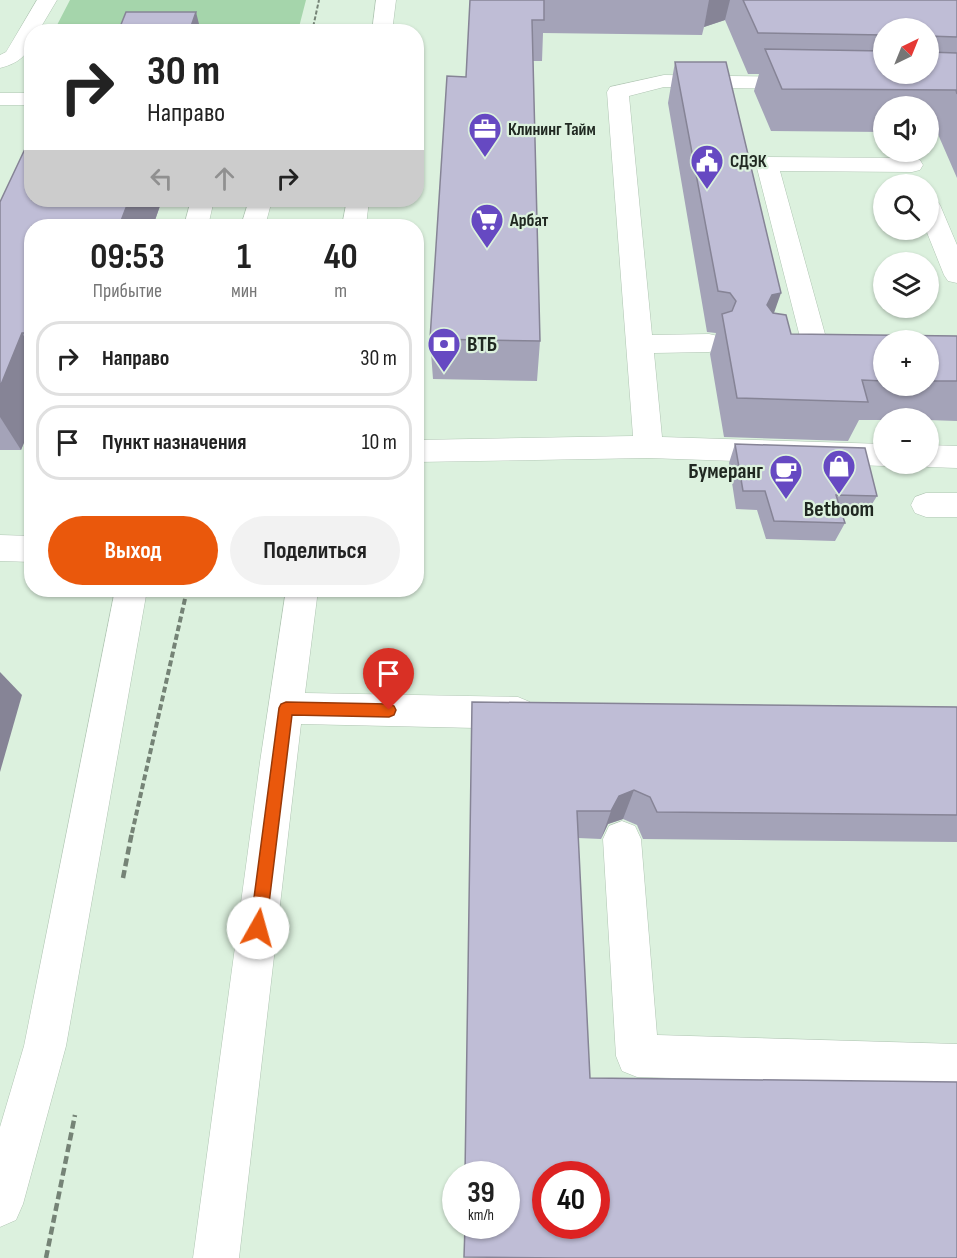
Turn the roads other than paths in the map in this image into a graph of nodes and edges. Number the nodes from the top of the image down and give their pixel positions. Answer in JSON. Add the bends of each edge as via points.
{"nodes":[{"id":1,"x":47,"y":0,"type":"edge"},
{"id":2,"x":386,"y":0,"type":"edge"},
{"id":3,"x":33,"y":24,"type":"edge"},
{"id":4,"x":383,"y":24,"type":"edge"},
{"id":5,"x":24,"y":39,"type":"edge"},
{"id":6,"x":0,"y":62,"type":"edge"},
{"id":7,"x":826,"y":84,"type":"edge"},
{"id":8,"x":0,"y":99,"type":"edge"},
{"id":9,"x":24,"y":99,"type":"edge"},
{"id":10,"x":913,"y":167,"type":"edge"},
{"id":11,"x":939,"y":232,"type":"edge"},
{"id":12,"x":957,"y":275,"type":"edge"},
{"id":13,"x":708,"y":343,"type":"dead end"},
{"id":14,"x":641,"y":344,"type":"junction"},
{"id":15,"x":815,"y":345,"type":"edge"},
{"id":16,"x":648,"y":447,"type":"junction"},
{"id":17,"x":424,"y":451,"type":"edge"},
{"id":18,"x":873,"y":455,"type":"edge"},
{"id":19,"x":939,"y":457,"type":"edge"},
{"id":20,"x":957,"y":458,"type":"edge"},
{"id":21,"x":926,"y":505,"type":"dead end"},
{"id":22,"x":957,"y":505,"type":"edge"},
{"id":23,"x":0,"y":548,"type":"edge"},
{"id":24,"x":24,"y":549,"type":"edge"},
{"id":25,"x":130,"y":597,"type":"edge"},
{"id":26,"x":301,"y":597,"type":"edge"},
{"id":27,"x":286,"y":708,"type":"junction"},
{"id":28,"x":549,"y":714,"type":"edge"},
{"id":29,"x":622,"y":839,"type":"edge"},
{"id":30,"x":957,"y":1065,"type":"edge"},
{"id":31,"x":0,"y":1204,"type":"edge"},
{"id":32,"x":216,"y":1258,"type":"edge"}],
"edges":[{"from":1,"to":3,"type":"street"},
{"from":2,"to":4,"type":"street"},
{"from":5,"to":6,"type":"street","via":[[14,56]]},
{"from":7,"to":14,"type":"street","via":[[664,81],[618,92]]},
{"from":8,"to":9,"type":"street"},
{"from":10,"to":15,"type":"street","via":[[767,164]]},
{"from":11,"to":12,"type":"street"},
{"from":13,"to":14,"type":"street"},
{"from":14,"to":16,"type":"street"},
{"from":16,"to":17,"type":"street"},
{"from":16,"to":18,"type":"street"},
{"from":19,"to":20,"type":"street"},
{"from":21,"to":22,"type":"street"},
{"from":23,"to":24,"type":"street"},
{"from":25,"to":31,"type":"street","via":[[45,1046]]},
{"from":26,"to":27,"type":"street"},
{"from":27,"to":28,"type":"street"},
{"from":27,"to":32,"type":"street"},
{"from":29,"to":30,"type":"street","via":[[637,1056]]}]}
